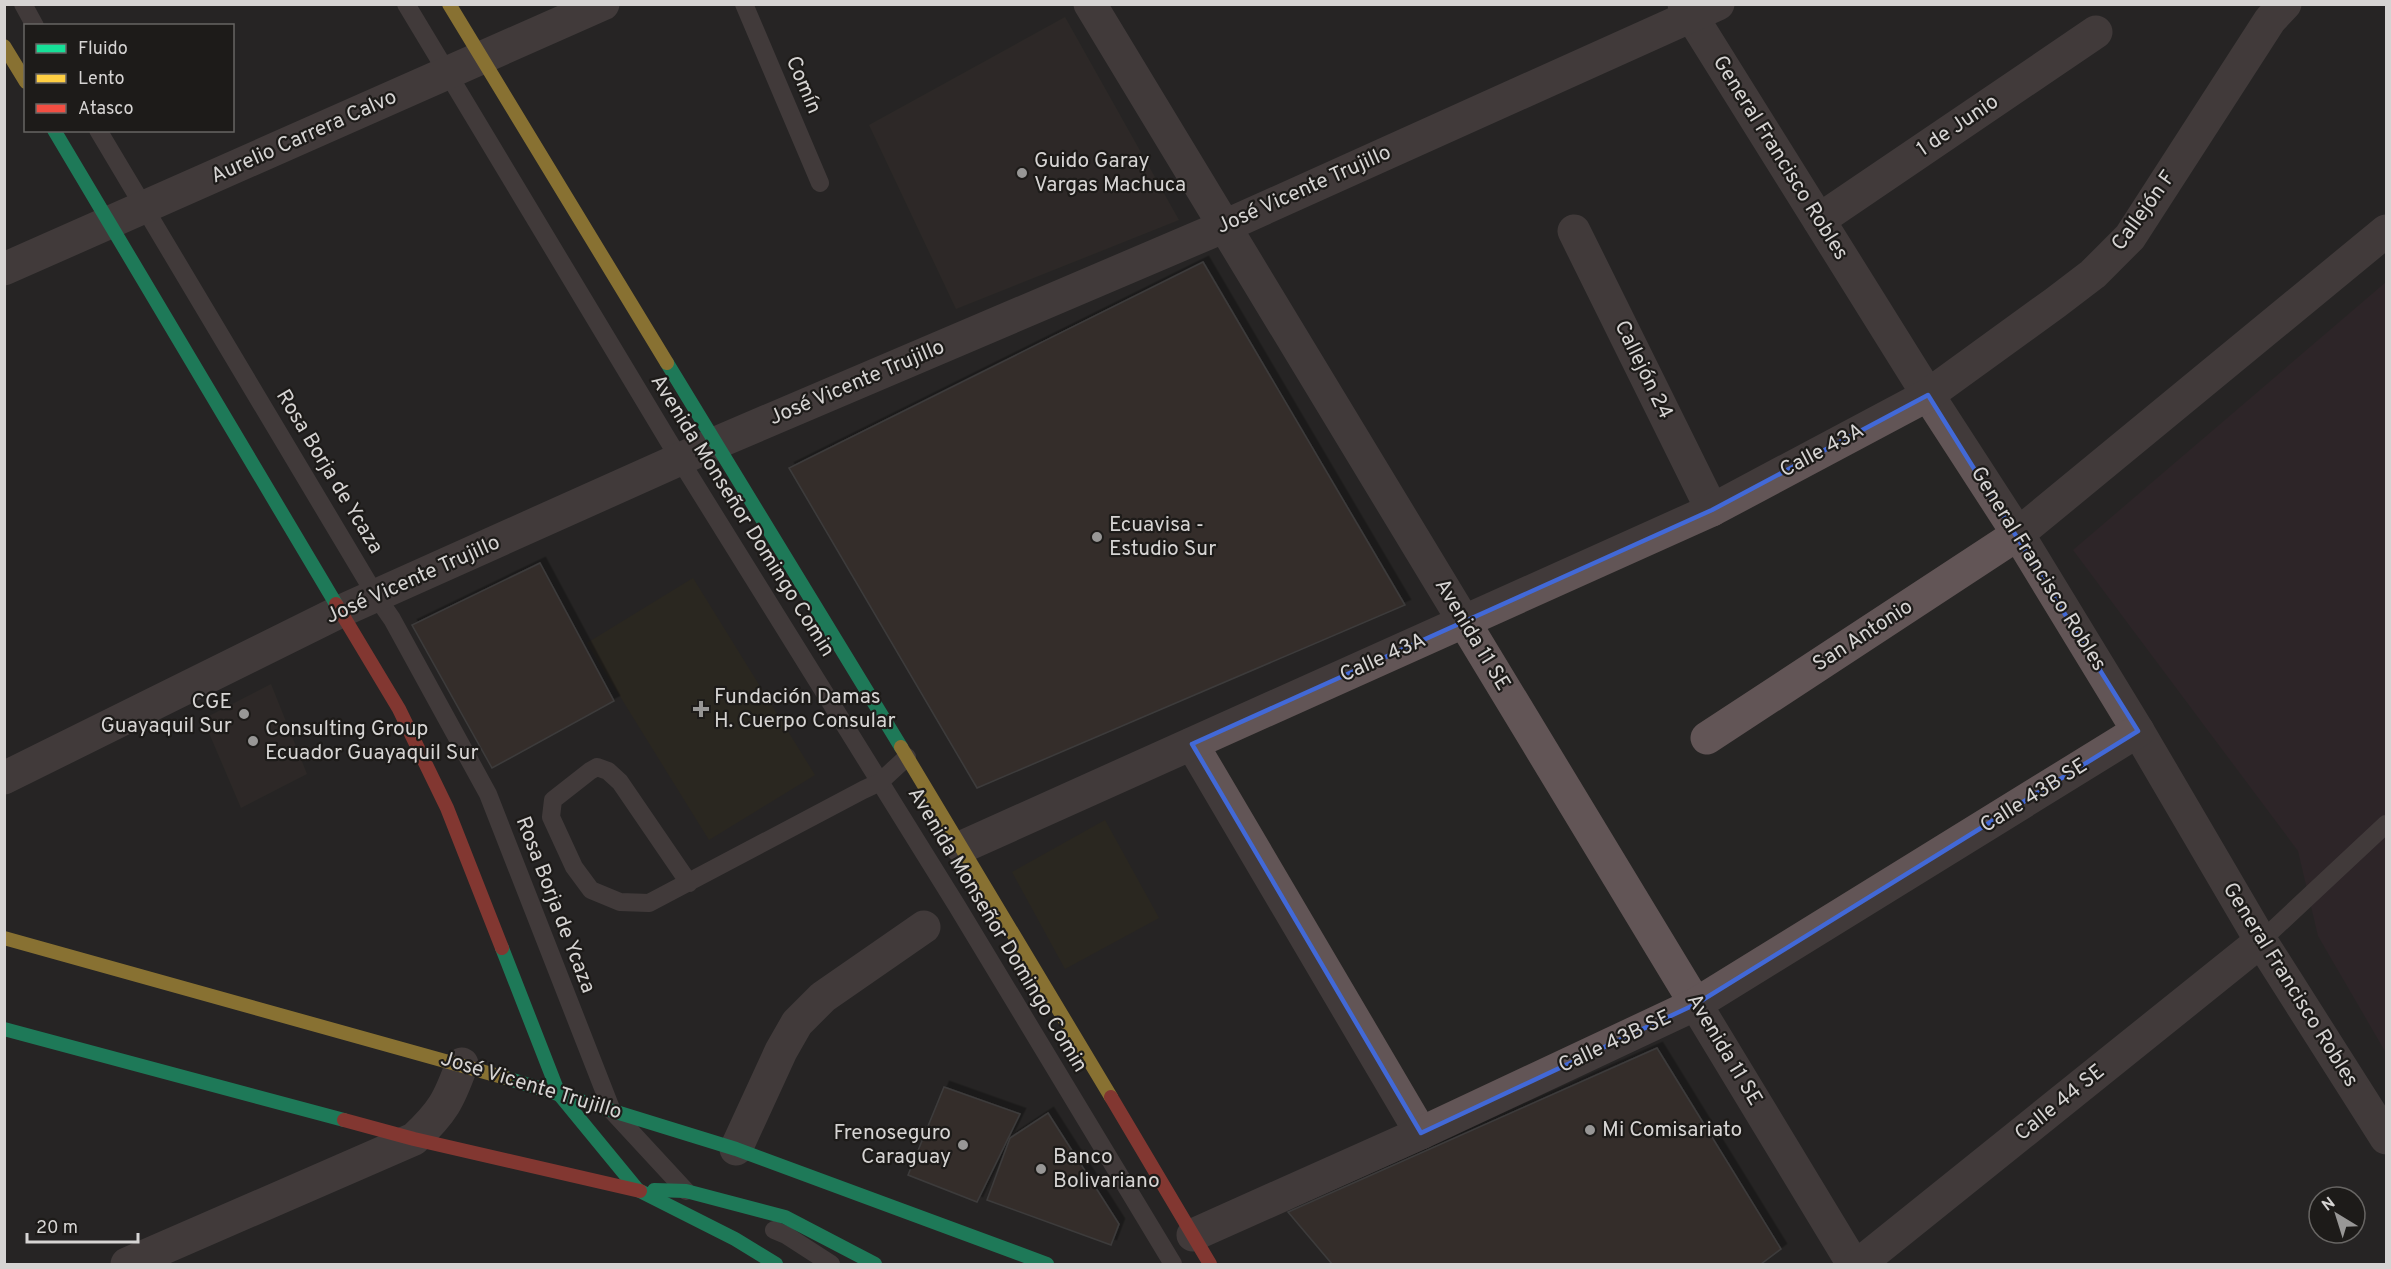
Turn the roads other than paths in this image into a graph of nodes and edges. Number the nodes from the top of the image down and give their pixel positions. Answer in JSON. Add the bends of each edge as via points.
{"nodes":[{"id":1,"x":23,"y":4,"type":"edge"},
{"id":2,"x":406,"y":4,"type":"edge"},
{"id":3,"x":449,"y":4,"type":"edge"},
{"id":4,"x":603,"y":4,"type":"edge"},
{"id":5,"x":744,"y":4,"type":"edge"},
{"id":6,"x":1090,"y":4,"type":"edge"},
{"id":7,"x":2285,"y":4,"type":"edge"},
{"id":8,"x":1698,"y":8,"type":"edge"},
{"id":9,"x":34,"y":24,"type":"edge"},
{"id":10,"x":2096,"y":32,"type":"dead end"},
{"id":11,"x":4,"y":46,"type":"edge"},
{"id":12,"x":482,"y":58,"type":"junction"},
{"id":13,"x":447,"y":74,"type":"junction"},
{"id":14,"x":24,"y":79,"type":"edge"},
{"id":15,"x":55,"y":132,"type":"edge"},
{"id":16,"x":99,"y":132,"type":"edge"},
{"id":17,"x":820,"y":183,"type":"dead end"},
{"id":18,"x":144,"y":207,"type":"junction"},
{"id":19,"x":1819,"y":220,"type":"junction"},
{"id":20,"x":109,"y":222,"type":"junction"},
{"id":21,"x":1225,"y":226,"type":"junction"},
{"id":22,"x":1574,"y":231,"type":"dead end"},
{"id":23,"x":2386,"y":231,"type":"edge"},
{"id":24,"x":4,"y":269,"type":"edge"},
{"id":25,"x":1928,"y":395,"type":"junction"},
{"id":26,"x":716,"y":443,"type":"junction"},
{"id":27,"x":680,"y":460,"type":"junction"},
{"id":28,"x":1712,"y":510,"type":"junction"},
{"id":29,"x":2018,"y":534,"type":"junction"},
{"id":30,"x":376,"y":596,"type":"junction"},
{"id":31,"x":339,"y":612,"type":"junction"},
{"id":32,"x":1464,"y":622,"type":"junction"},
{"id":33,"x":2138,"y":731,"type":"junction"},
{"id":34,"x":1707,"y":738,"type":"dead end"},
{"id":35,"x":1192,"y":744,"type":"junction"},
{"id":36,"x":908,"y":757,"type":"junction"},
{"id":37,"x":4,"y":778,"type":"edge"},
{"id":38,"x":880,"y":782,"type":"junction"},
{"id":39,"x":2386,"y":824,"type":"edge"},
{"id":40,"x":962,"y":847,"type":"junction"},
{"id":41,"x":689,"y":883,"type":"junction"},
{"id":42,"x":924,"y":927,"type":"dead end"},
{"id":43,"x":4,"y":938,"type":"edge"},
{"id":44,"x":2261,"y":941,"type":"junction"},
{"id":45,"x":1696,"y":1004,"type":"junction"},
{"id":46,"x":4,"y":1029,"type":"edge"},
{"id":47,"x":462,"y":1064,"type":"junction"},
{"id":48,"x":559,"y":1094,"type":"junction"},
{"id":49,"x":612,"y":1111,"type":"junction"},
{"id":50,"x":1420,"y":1133,"type":"junction"},
{"id":51,"x":414,"y":1138,"type":"junction"},
{"id":52,"x":2386,"y":1138,"type":"edge"},
{"id":53,"x":736,"y":1149,"type":"junction"},
{"id":54,"x":637,"y":1189,"type":"junction"},
{"id":55,"x":686,"y":1191,"type":"junction"},
{"id":56,"x":1193,"y":1235,"type":"junction"},
{"id":57,"x":127,"y":1264,"type":"edge"},
{"id":58,"x":776,"y":1264,"type":"edge"},
{"id":59,"x":831,"y":1264,"type":"edge"},
{"id":60,"x":875,"y":1264,"type":"edge"},
{"id":61,"x":1047,"y":1264,"type":"edge"},
{"id":62,"x":1173,"y":1264,"type":"edge"},
{"id":63,"x":1210,"y":1264,"type":"edge"},
{"id":64,"x":1854,"y":1264,"type":"edge"},
{"id":65,"x":1859,"y":1264,"type":"edge"}],
"edges":[{"from":1,"to":9,"type":"lane"},
{"from":2,"to":13,"type":"lane","name":"Avenida Monseñor Domingo Comin"},
{"from":3,"to":12,"type":"main road","name":"Avenida Monseñor Domingo Comin"},
{"from":4,"to":12,"type":"street","name":"Aurelio Carrera Calvo"},
{"from":5,"to":17,"type":"lane","name":"Comín"},
{"from":6,"to":21,"type":"street","name":"Avenida 11 SE"},
{"from":7,"to":25,"type":"street","name":"Callejón F","via":[[2270,20],[2130,237],[2093,274]]},
{"from":8,"to":19,"type":"street","name":"General Francisco Robles"},
{"from":8,"to":21,"type":"street","name":"José Vicente Trujillo"},
{"from":10,"to":19,"type":"street","name":"1 de Junio"},
{"from":11,"to":14,"type":"main road"},
{"from":12,"to":13,"type":"street","name":"Aurelio Carrera Calvo"},
{"from":12,"to":26,"type":"main road","name":"Avenida Monseñor Domingo Comin"},
{"from":13,"to":18,"type":"street","name":"Aurelio Carrera Calvo"},
{"from":13,"to":27,"type":"lane","name":"Avenida Monseñor Domingo Comin"},
{"from":15,"to":20,"type":"main road"},
{"from":16,"to":18,"type":"lane","name":"Rosa Borja de Ycaza"},
{"from":18,"to":20,"type":"street","name":"Aurelio Carrera Calvo"},
{"from":18,"to":30,"type":"lane","name":"Rosa Borja de Ycaza"},
{"from":19,"to":25,"type":"street","name":"General Francisco Robles"},
{"from":20,"to":24,"type":"street","name":"Aurelio Carrera Calvo"},
{"from":20,"to":31,"type":"main road"},
{"from":21,"to":26,"type":"street","name":"José Vicente Trujillo"},
{"from":21,"to":32,"type":"street","name":"Avenida 11 SE"},
{"from":22,"to":28,"type":"street","name":"Callejón 24"},
{"from":23,"to":29,"type":"street","name":"San Antonio"},
{"from":25,"to":28,"type":"street","name":"Calle 43A"},
{"from":25,"to":29,"type":"street","name":"General Francisco Robles"},
{"from":26,"to":27,"type":"street","name":"José Vicente Trujillo"},
{"from":26,"to":36,"type":"main road","name":"Avenida Monseñor Domingo Comin"},
{"from":27,"to":30,"type":"street","name":"José Vicente Trujillo"},
{"from":27,"to":38,"type":"lane","name":"Avenida Monseñor Domingo Comin"},
{"from":28,"to":32,"type":"street","name":"Calle 43A"},
{"from":29,"to":33,"type":"street","name":"General Francisco Robles"},
{"from":29,"to":34,"type":"street","name":"San Antonio"},
{"from":30,"to":31,"type":"street","name":"José Vicente Trujillo"},
{"from":30,"to":49,"type":"lane","name":"Rosa Borja de Ycaza","via":[[488,794]]},
{"from":31,"to":37,"type":"street","name":"José Vicente Trujillo"},
{"from":31,"to":48,"type":"main road","via":[[399,710],[447,808]]},
{"from":32,"to":35,"type":"street","name":"Calle 43A"},
{"from":32,"to":45,"type":"street","name":"Avenida 11 SE"},
{"from":33,"to":44,"type":"street","name":"General Francisco Robles"},
{"from":33,"to":45,"type":"street","name":"Calle 43B SE"},
{"from":35,"to":40,"type":"street","name":"Calle 43A"},
{"from":35,"to":50,"type":"street"},
{"from":36,"to":38,"type":"lane"},
{"from":36,"to":40,"type":"main road","name":"Avenida Monseñor Domingo Comin"},
{"from":38,"to":41,"type":"lane"},
{"from":38,"to":62,"type":"lane","name":"Avenida Monseñor Domingo Comin"},
{"from":39,"to":44,"type":"lane"},
{"from":40,"to":56,"type":"main road","name":"Avenida Monseñor Domingo Comin"},
{"from":41,"to":41,"type":"lane","via":[[649,903],[620,902],[591,890],[574,867],[551,817],[553,800],[590,771],[608,771],[620,782]]},
{"from":42,"to":53,"type":"street","via":[[823,997],[797,1023]]},
{"from":43,"to":47,"type":"main road","name":"José Vicente Trujillo"},
{"from":44,"to":52,"type":"street","name":"General Francisco Robles"},
{"from":44,"to":65,"type":"street","name":"Calle 44 SE"},
{"from":45,"to":50,"type":"street","name":"Calle 43B SE"},
{"from":45,"to":64,"type":"street","name":"Avenida 11 SE"},
{"from":46,"to":51,"type":"main road"},
{"from":47,"to":48,"type":"main road","name":"José Vicente Trujillo"},
{"from":47,"to":51,"type":"street","via":[[450,1098]]},
{"from":48,"to":49,"type":"main road","name":"José Vicente Trujillo"},
{"from":48,"to":54,"type":"main road"},
{"from":49,"to":53,"type":"main road","name":"José Vicente Trujillo"},
{"from":49,"to":55,"type":"lane","name":"Rosa Borja de Ycaza"},
{"from":50,"to":56,"type":"street","name":"Calle 43B SE"},
{"from":51,"to":54,"type":"main road"},
{"from":51,"to":57,"type":"street"},
{"from":53,"to":61,"type":"main road","name":"José Vicente Trujillo"},
{"from":54,"to":55,"type":"main road"},
{"from":54,"to":58,"type":"main road"},
{"from":55,"to":59,"type":"lane","via":[[786,1235]]},
{"from":55,"to":60,"type":"main road","via":[[785,1217]]},
{"from":56,"to":63,"type":"main road","name":"Avenida Monseñor Domingo Comin"}]}
